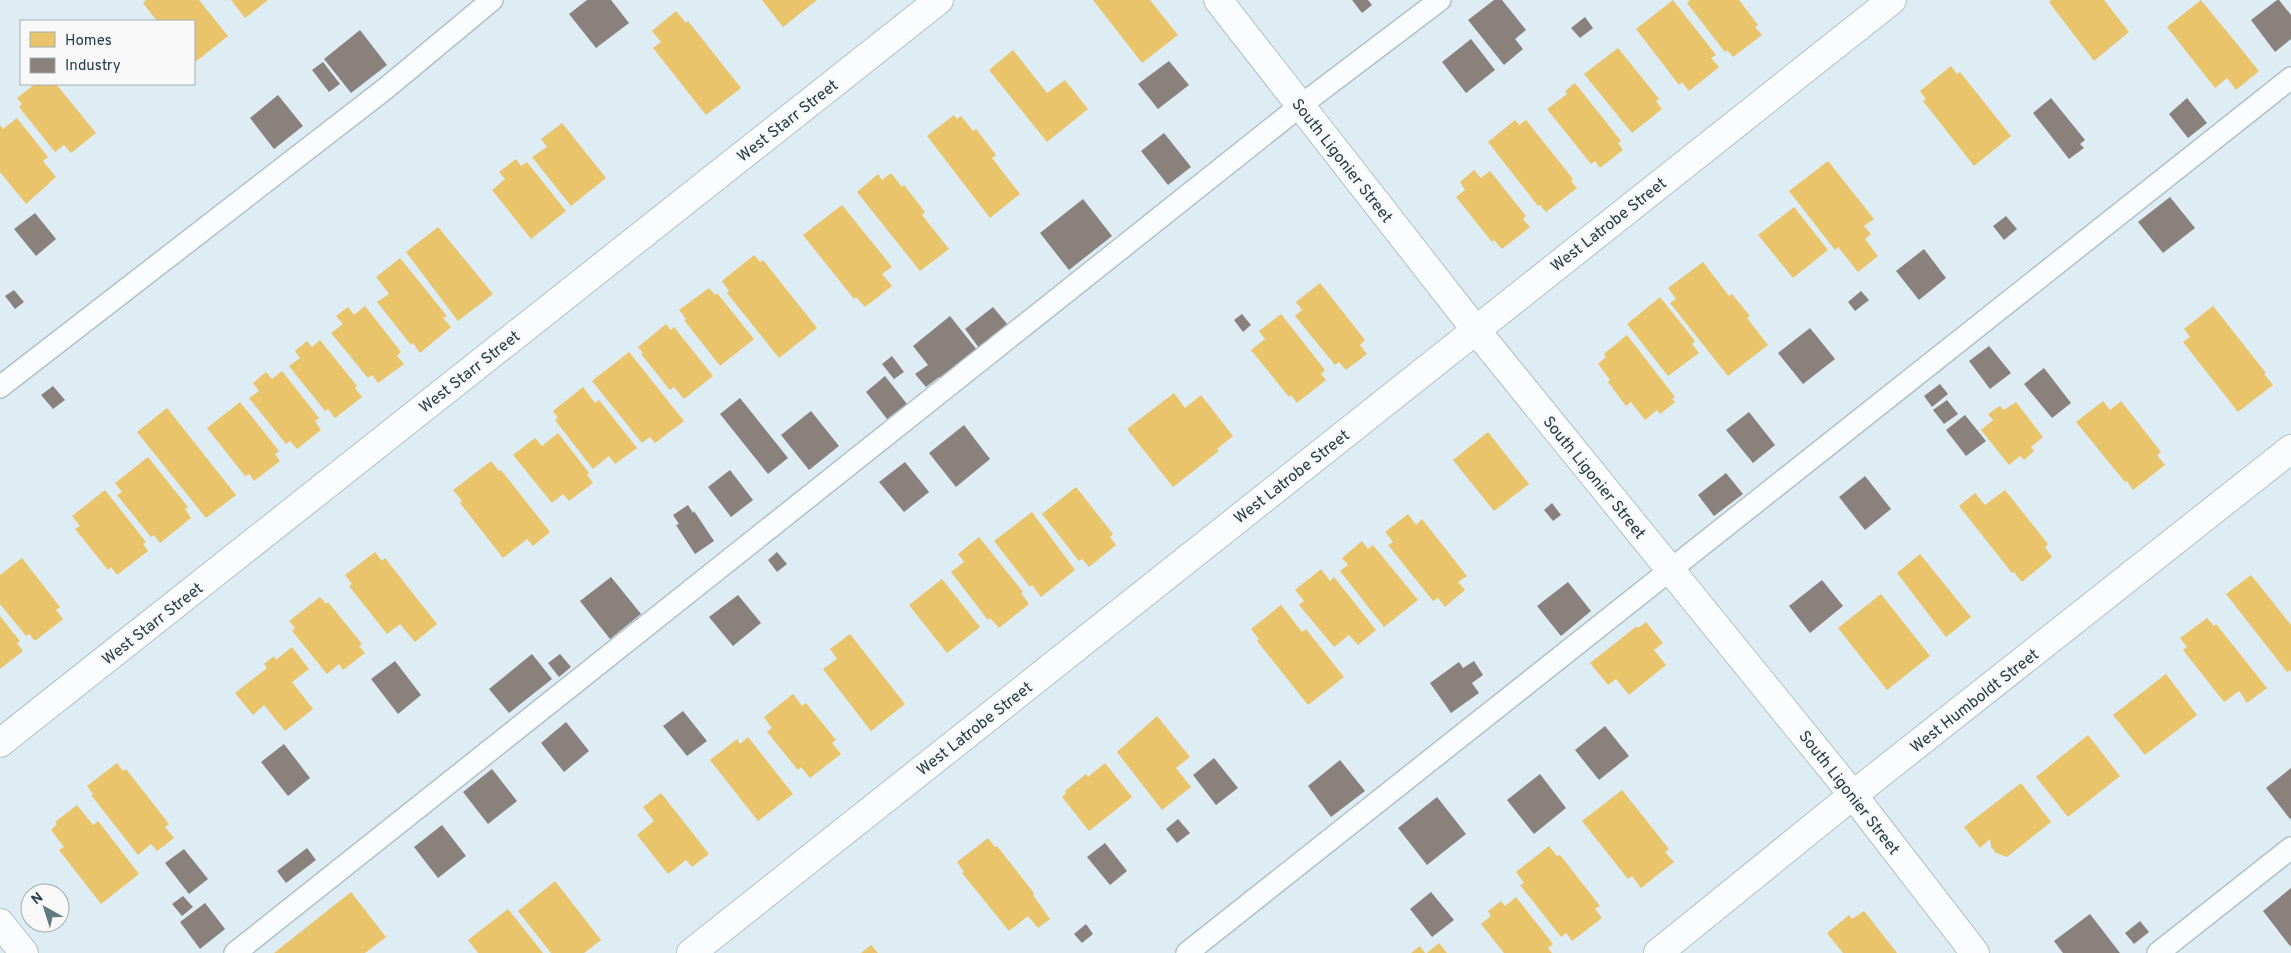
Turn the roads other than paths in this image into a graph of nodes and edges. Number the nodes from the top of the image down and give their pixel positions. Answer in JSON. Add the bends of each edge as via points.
{"nodes":[{"id":1,"x":492,"y":0,"type":"edge"},
{"id":2,"x":939,"y":0,"type":"edge"},
{"id":3,"x":1218,"y":0,"type":"edge"},
{"id":4,"x":1440,"y":0,"type":"edge"},
{"id":5,"x":1892,"y":0,"type":"edge"},
{"id":6,"x":2291,"y":78,"type":"edge"},
{"id":7,"x":1300,"y":106,"type":"junction"},
{"id":8,"x":1475,"y":329,"type":"junction"},
{"id":9,"x":0,"y":388,"type":"edge"},
{"id":10,"x":2291,"y":449,"type":"edge"},
{"id":11,"x":1670,"y":570,"type":"junction"},
{"id":12,"x":0,"y":743,"type":"edge"},
{"id":13,"x":1853,"y":795,"type":"junction"},
{"id":14,"x":2291,"y":848,"type":"edge"},
{"id":15,"x":0,"y":923,"type":"edge"},
{"id":16,"x":24,"y":953,"type":"edge"},
{"id":17,"x":236,"y":953,"type":"edge"},
{"id":18,"x":691,"y":953,"type":"edge"},
{"id":19,"x":1187,"y":953,"type":"edge"},
{"id":20,"x":1658,"y":953,"type":"edge"},
{"id":21,"x":1975,"y":953,"type":"edge"},
{"id":22,"x":2158,"y":953,"type":"edge"}],
"edges":[{"from":1,"to":9,"type":"lane","via":[[385,89]]},
{"from":2,"to":12,"type":"street","name":"West Starr Street"},
{"from":3,"to":7,"type":"street","name":"South Ligonier Street"},
{"from":4,"to":7,"type":"lane"},
{"from":5,"to":8,"type":"street","name":"West Latrobe Street"},
{"from":6,"to":11,"type":"lane"},
{"from":7,"to":8,"type":"street","name":"South Ligonier Street"},
{"from":7,"to":17,"type":"lane"},
{"from":8,"to":11,"type":"street","name":"South Ligonier Street"},
{"from":8,"to":18,"type":"street","name":"West Latrobe Street"},
{"from":10,"to":13,"type":"street","name":"West Humboldt Street"},
{"from":11,"to":13,"type":"street","name":"South Ligonier Street"},
{"from":11,"to":19,"type":"lane"},
{"from":13,"to":20,"type":"street","name":"West Humboldt Street"},
{"from":13,"to":21,"type":"street","name":"South Ligonier Street"},
{"from":14,"to":22,"type":"lane"},
{"from":15,"to":16,"type":"street"}]}
